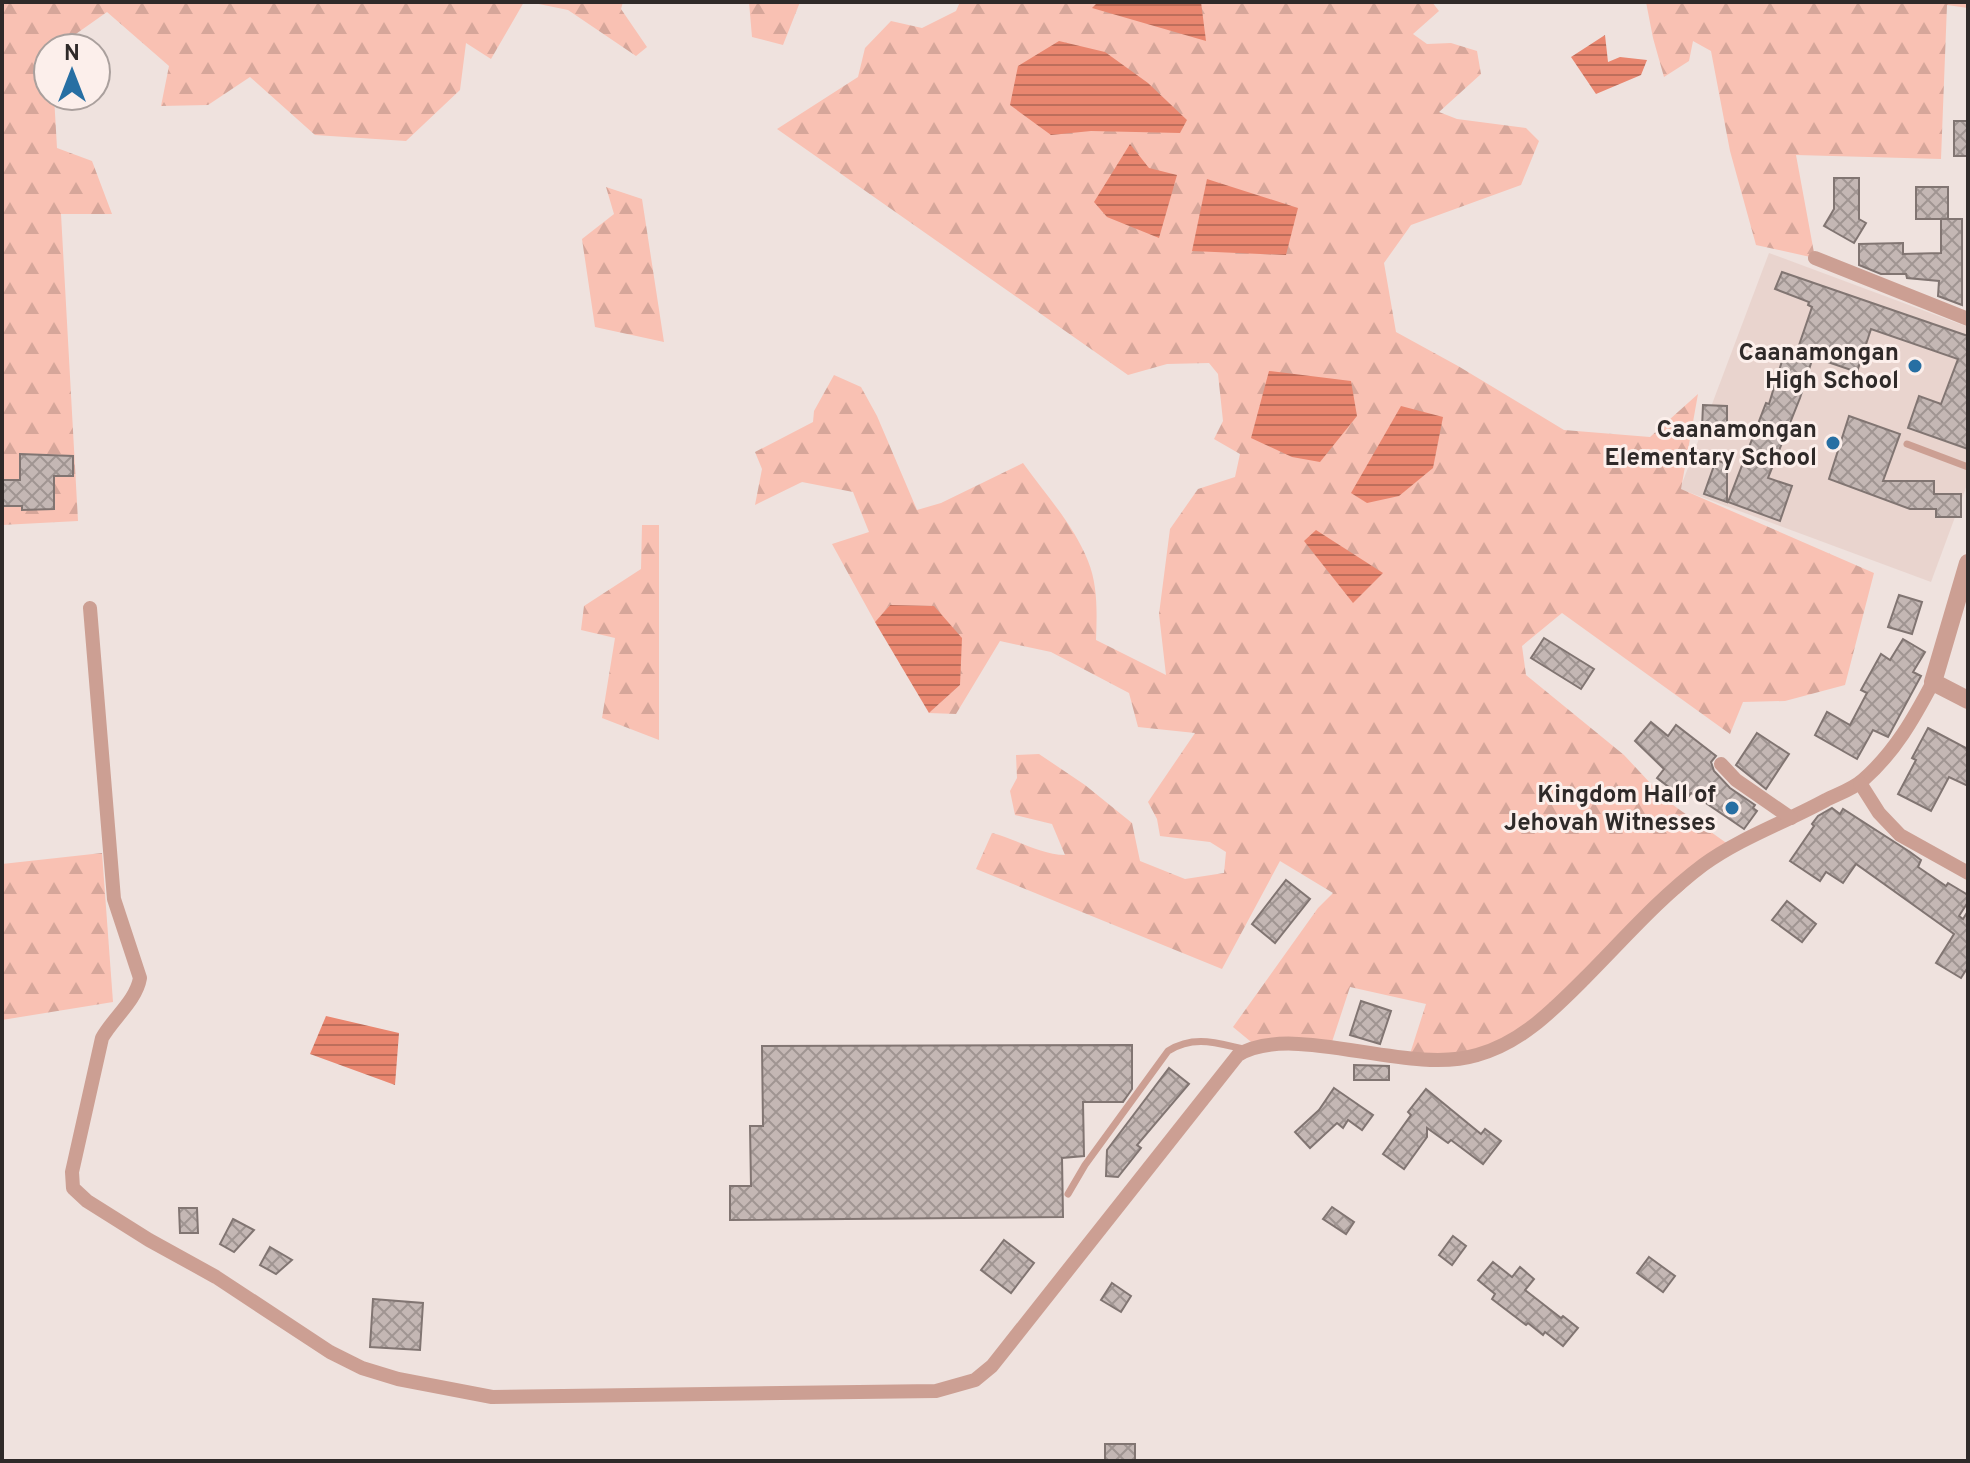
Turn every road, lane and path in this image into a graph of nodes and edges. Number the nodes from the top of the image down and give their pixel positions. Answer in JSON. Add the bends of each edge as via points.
{"nodes":[{"id":1,"x":1815,"y":258,"type":"dead end"},
{"id":2,"x":1968,"y":319,"type":"edge"},
{"id":3,"x":1907,"y":444,"type":"dead end"},
{"id":4,"x":1968,"y":467,"type":"edge"},
{"id":5,"x":1968,"y":563,"type":"edge"},
{"id":6,"x":90,"y":608,"type":"dead end"},
{"id":7,"x":1933,"y":682,"type":"junction"},
{"id":8,"x":1968,"y":700,"type":"edge"},
{"id":9,"x":1721,"y":764,"type":"dead end"},
{"id":10,"x":1860,"y":783,"type":"junction"},
{"id":11,"x":1791,"y":818,"type":"junction"},
{"id":12,"x":1968,"y":873,"type":"edge"},
{"id":13,"x":1247,"y":1049,"type":"junction"},
{"id":14,"x":1068,"y":1194,"type":"dead end"}],
"edges":[{"from":1,"to":2,"type":"street"},
{"from":3,"to":4,"type":"lane"},
{"from":5,"to":7,"type":"street"},
{"from":6,"to":13,"type":"street","via":[[114,899],[140,978],[138,990],[102,1038],[72,1172],[73,1188],[362,1368],[492,1397],[958,1387],[992,1366]]},
{"from":7,"to":8,"type":"street"},
{"from":7,"to":10,"type":"street","via":[[1905,734]]},
{"from":9,"to":11,"type":"street"},
{"from":10,"to":11,"type":"street"},
{"from":10,"to":12,"type":"street","via":[[1900,835]]},
{"from":11,"to":13,"type":"street","via":[[1700,867],[1540,1021],[1499,1047],[1475,1056],[1427,1061],[1269,1043]]},
{"from":13,"to":14,"type":"lane","via":[[1200,1040],[1168,1051]]}]}
